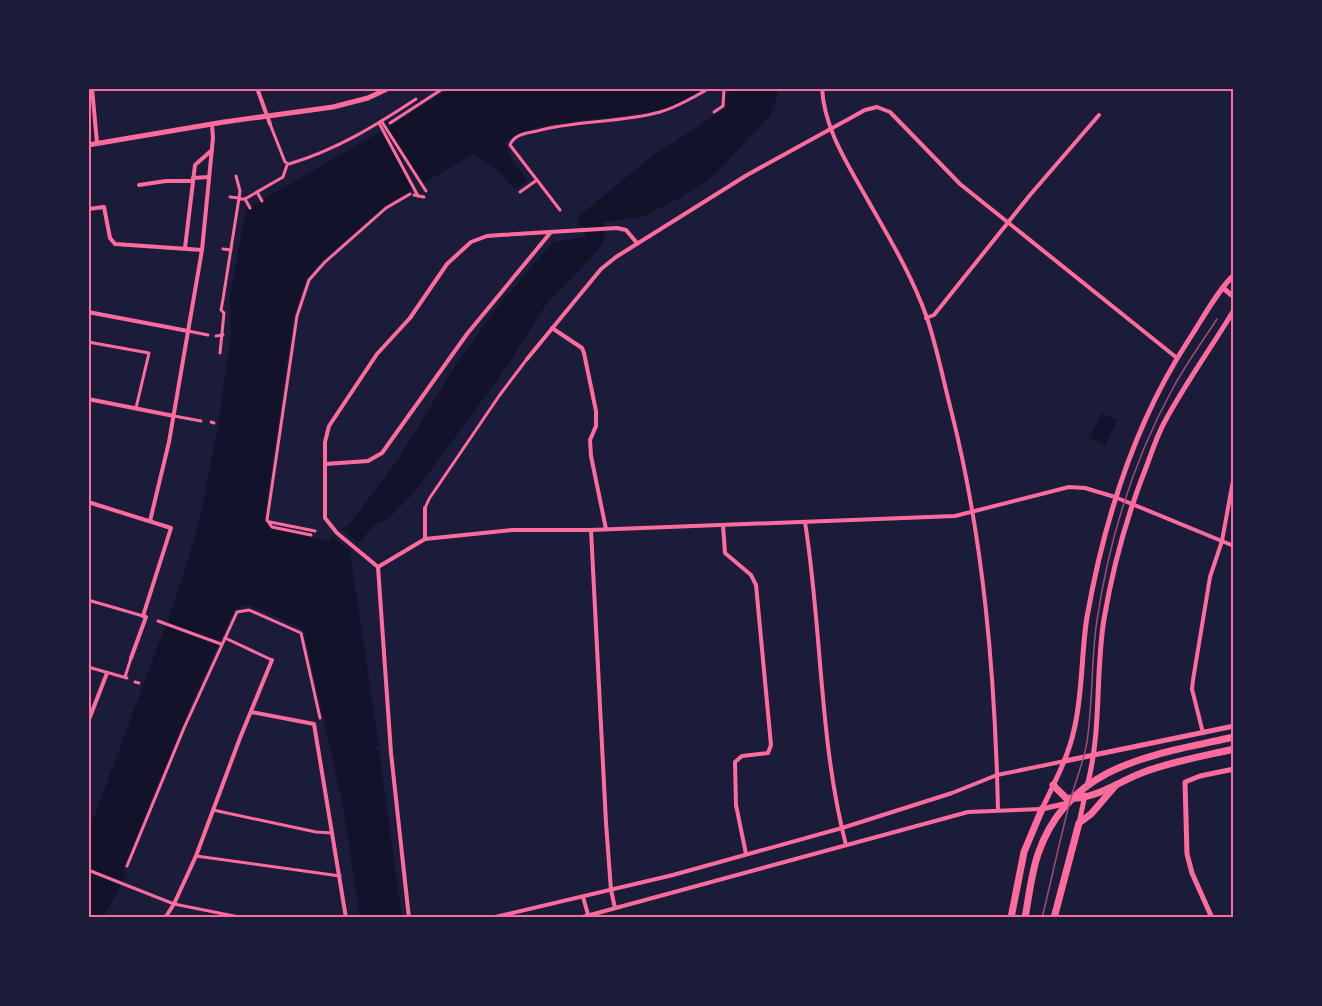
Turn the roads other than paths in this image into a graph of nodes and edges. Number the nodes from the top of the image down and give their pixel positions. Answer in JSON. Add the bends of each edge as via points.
{"nodes":[{"id":1,"x":92,"y":88,"type":"edge"},
{"id":2,"x":257,"y":88,"type":"edge"},
{"id":3,"x":389,"y":88,"type":"edge"},
{"id":4,"x":444,"y":88,"type":"edge"},
{"id":5,"x":710,"y":88,"type":"edge"},
{"id":6,"x":724,"y":88,"type":"edge"},
{"id":7,"x":822,"y":88,"type":"edge"},
{"id":8,"x":416,"y":99,"type":"dead end"},
{"id":9,"x":714,"y":112,"type":"dead end"},
{"id":10,"x":1099,"y":115,"type":"dead end"},
{"id":11,"x":267,"y":116,"type":"junction"},
{"id":12,"x":390,"y":123,"type":"dead end"},
{"id":13,"x":270,"y":124,"type":"joint"},
{"id":14,"x":381,"y":124,"type":"junction"},
{"id":15,"x":212,"y":125,"type":"junction"},
{"id":16,"x":831,"y":129,"type":"junction"},
{"id":17,"x":97,"y":144,"type":"junction"},
{"id":18,"x":88,"y":145,"type":"edge"},
{"id":19,"x":212,"y":149,"type":"junction"},
{"id":20,"x":287,"y":165,"type":"junction"},
{"id":21,"x":236,"y":176,"type":"dead end"},
{"id":22,"x":209,"y":177,"type":"junction"},
{"id":23,"x":193,"y":180,"type":"junction"},
{"id":24,"x":537,"y":180,"type":"junction"},
{"id":25,"x":139,"y":184,"type":"dead end"},
{"id":26,"x":257,"y":192,"type":"junction"},
{"id":27,"x":520,"y":192,"type":"dead end"},
{"id":28,"x":415,"y":194,"type":"junction"},
{"id":29,"x":230,"y":197,"type":"dead end"},
{"id":30,"x":242,"y":199,"type":"junction"},
{"id":31,"x":262,"y":201,"type":"dead end"},
{"id":32,"x":250,"y":208,"type":"dead end"},
{"id":33,"x":88,"y":209,"type":"edge"},
{"id":34,"x":560,"y":210,"type":"dead end"},
{"id":35,"x":1007,"y":223,"type":"junction"},
{"id":36,"x":551,"y":232,"type":"junction"},
{"id":37,"x":637,"y":243,"type":"junction"},
{"id":38,"x":185,"y":249,"type":"junction"},
{"id":39,"x":223,"y":249,"type":"dead end"},
{"id":40,"x":202,"y":250,"type":"junction"},
{"id":41,"x":231,"y":250,"type":"junction"},
{"id":42,"x":1233,"y":274,"type":"edge"},
{"id":43,"x":1223,"y":288,"type":"junction"},
{"id":44,"x":1233,"y":297,"type":"edge"},
{"id":45,"x":1233,"y":310,"type":"edge"},
{"id":46,"x":88,"y":312,"type":"edge"},
{"id":47,"x":926,"y":318,"type":"junction"},
{"id":48,"x":552,"y":328,"type":"junction"},
{"id":49,"x":188,"y":331,"type":"junction"},
{"id":50,"x":208,"y":335,"type":"dead end"},
{"id":51,"x":223,"y":335,"type":"junction"},
{"id":52,"x":216,"y":336,"type":"dead end"},
{"id":53,"x":88,"y":342,"type":"edge"},
{"id":54,"x":220,"y":353,"type":"dead end"},
{"id":55,"x":1177,"y":358,"type":"junction"},
{"id":56,"x":527,"y":359,"type":"joint"},
{"id":57,"x":88,"y":399,"type":"edge"},
{"id":58,"x":136,"y":408,"type":"junction"},
{"id":59,"x":174,"y":416,"type":"junction"},
{"id":60,"x":201,"y":421,"type":"dead end"},
{"id":61,"x":325,"y":464,"type":"junction"},
{"id":62,"x":1233,"y":474,"type":"edge"},
{"id":63,"x":1116,"y":497,"type":"junction"},
{"id":64,"x":88,"y":502,"type":"edge"},
{"id":65,"x":1132,"y":504,"type":"junction"},
{"id":66,"x":425,"y":508,"type":"joint"},
{"id":67,"x":972,"y":513,"type":"junction"},
{"id":68,"x":150,"y":521,"type":"junction"},
{"id":69,"x":269,"y":522,"type":"junction"},
{"id":70,"x":805,"y":522,"type":"junction"},
{"id":71,"x":723,"y":525,"type":"junction"},
{"id":72,"x":606,"y":529,"type":"junction"},
{"id":73,"x":591,"y":530,"type":"junction"},
{"id":74,"x":315,"y":531,"type":"dead end"},
{"id":75,"x":311,"y":535,"type":"dead end"},
{"id":76,"x":425,"y":539,"type":"junction"},
{"id":77,"x":1222,"y":541,"type":"junction"},
{"id":78,"x":1233,"y":546,"type":"edge"},
{"id":79,"x":378,"y":567,"type":"junction"},
{"id":80,"x":88,"y":600,"type":"edge"},
{"id":81,"x":146,"y":617,"type":"junction"},
{"id":82,"x":162,"y":622,"type":"dead end"},
{"id":83,"x":225,"y":638,"type":"junction"},
{"id":84,"x":220,"y":643,"type":"junction"},
{"id":85,"x":131,"y":657,"type":"joint"},
{"id":86,"x":272,"y":660,"type":"joint"},
{"id":87,"x":88,"y":667,"type":"edge"},
{"id":88,"x":107,"y":673,"type":"junction"},
{"id":89,"x":135,"y":681,"type":"dead end"},
{"id":90,"x":139,"y":683,"type":"dead end"},
{"id":91,"x":251,"y":712,"type":"junction"},
{"id":92,"x":320,"y":718,"type":"dead end"},
{"id":93,"x":88,"y":722,"type":"edge"},
{"id":94,"x":1233,"y":726,"type":"edge"},
{"id":95,"x":1203,"y":733,"type":"junction"},
{"id":96,"x":1233,"y":737,"type":"edge"},
{"id":97,"x":1233,"y":749,"type":"edge"},
{"id":98,"x":1095,"y":755,"type":"junction"},
{"id":99,"x":1065,"y":761,"type":"junction"},
{"id":100,"x":1233,"y":769,"type":"edge"},
{"id":101,"x":997,"y":775,"type":"junction"},
{"id":102,"x":1118,"y":783,"type":"junction"},
{"id":103,"x":1053,"y":785,"type":"junction"},
{"id":104,"x":1084,"y":798,"type":"junction"},
{"id":105,"x":1042,"y":809,"type":"junction"},
{"id":106,"x":213,"y":810,"type":"junction"},
{"id":107,"x":998,"y":810,"type":"junction"},
{"id":108,"x":1079,"y":823,"type":"junction"},
{"id":109,"x":842,"y":828,"type":"junction"},
{"id":110,"x":333,"y":833,"type":"junction"},
{"id":111,"x":846,"y":845,"type":"junction"},
{"id":112,"x":746,"y":854,"type":"junction"},
{"id":113,"x":196,"y":856,"type":"junction"},
{"id":114,"x":127,"y":866,"type":"dead end"},
{"id":115,"x":88,"y":870,"type":"edge"},
{"id":116,"x":340,"y":876,"type":"junction"},
{"id":117,"x":611,"y":890,"type":"junction"},
{"id":118,"x":584,"y":897,"type":"junction"},
{"id":119,"x":174,"y":904,"type":"junction"},
{"id":120,"x":615,"y":908,"type":"junction"},
{"id":121,"x":588,"y":916,"type":"edge"},
{"id":122,"x":165,"y":918,"type":"edge"},
{"id":123,"x":244,"y":918,"type":"edge"},
{"id":124,"x":346,"y":918,"type":"edge"},
{"id":125,"x":409,"y":918,"type":"edge"},
{"id":126,"x":491,"y":918,"type":"edge"},
{"id":127,"x":579,"y":918,"type":"edge"},
{"id":128,"x":1011,"y":918,"type":"edge"},
{"id":129,"x":1025,"y":918,"type":"edge"},
{"id":130,"x":1054,"y":918,"type":"edge"},
{"id":131,"x":1212,"y":918,"type":"edge"}],
"edges":[{"from":1,"to":17,"type":"street"},
{"from":2,"to":11,"type":"street"},
{"from":3,"to":11,"type":"street","via":[[333,107]]},
{"from":4,"to":12,"type":"street"},
{"from":5,"to":24,"type":"street","via":[[661,112],[519,135],[510,145]]},
{"from":6,"to":9,"type":"street","via":[[723,106]]},
{"from":7,"to":16,"type":"street"},
{"from":8,"to":14,"type":"street"},
{"from":10,"to":35,"type":"street"},
{"from":11,"to":13,"type":"street"},
{"from":11,"to":15,"type":"street"},
{"from":13,"to":20,"type":"street"},
{"from":14,"to":20,"type":"street","via":[[322,154]]},
{"from":14,"to":28,"type":"street"},
{"from":14,"to":28,"type":"street","via":[[425,190],[425,198]]},
{"from":15,"to":17,"type":"street"},
{"from":15,"to":19,"type":"street"},
{"from":16,"to":35,"type":"street","via":[[872,107],[883,108],[960,184]]},
{"from":16,"to":37,"type":"street"},
{"from":16,"to":47,"type":"street","via":[[902,261]]},
{"from":17,"to":18,"type":"street"},
{"from":19,"to":22,"type":"street"},
{"from":19,"to":23,"type":"street","via":[[195,165]]},
{"from":20,"to":26,"type":"street","via":[[283,177]]},
{"from":21,"to":30,"type":"street"},
{"from":22,"to":23,"type":"street"},
{"from":22,"to":40,"type":"street"},
{"from":23,"to":25,"type":"street"},
{"from":23,"to":38,"type":"street"},
{"from":24,"to":27,"type":"street"},
{"from":24,"to":34,"type":"street"},
{"from":26,"to":30,"type":"street"},
{"from":26,"to":31,"type":"street"},
{"from":28,"to":69,"type":"street","via":[[386,208],[309,280],[297,316]]},
{"from":29,"to":30,"type":"street"},
{"from":30,"to":32,"type":"street"},
{"from":30,"to":41,"type":"street"},
{"from":33,"to":38,"type":"street","via":[[104,207],[110,238],[116,244]]},
{"from":35,"to":47,"type":"street","via":[[934,315]]},
{"from":35,"to":55,"type":"street"},
{"from":36,"to":37,"type":"street","via":[[626,230]]},
{"from":36,"to":61,"type":"street","via":[[467,334],[382,453],[368,461]]},
{"from":36,"to":61,"type":"street","via":[[487,236],[465,246],[447,264],[328,426]]},
{"from":37,"to":48,"type":"street","via":[[601,269]]},
{"from":38,"to":40,"type":"street"},
{"from":39,"to":41,"type":"street"},
{"from":40,"to":49,"type":"street"},
{"from":41,"to":51,"type":"street","via":[[221,310]]},
{"from":42,"to":43,"type":"street"},
{"from":43,"to":44,"type":"street"},
{"from":43,"to":55,"type":"street"},
{"from":45,"to":65,"type":"street","via":[[1163,425]]},
{"from":46,"to":49,"type":"street"},
{"from":47,"to":67,"type":"street","via":[[957,431]]},
{"from":48,"to":56,"type":"street"},
{"from":48,"to":72,"type":"street","via":[[584,353],[596,411],[591,456]]},
{"from":49,"to":50,"type":"street"},
{"from":49,"to":59,"type":"street"},
{"from":51,"to":52,"type":"street"},
{"from":51,"to":54,"type":"street"},
{"from":53,"to":58,"type":"street","via":[[148,353]]},
{"from":55,"to":63,"type":"street","via":[[1140,434]]},
{"from":56,"to":66,"type":"street"},
{"from":57,"to":58,"type":"street"},
{"from":58,"to":59,"type":"street"},
{"from":59,"to":60,"type":"street"},
{"from":59,"to":68,"type":"street"},
{"from":61,"to":79,"type":"street","via":[[325,518]]},
{"from":62,"to":77,"type":"street"},
{"from":63,"to":65,"type":"street"},
{"from":63,"to":67,"type":"street","via":[[1069,487]]},
{"from":63,"to":99,"type":"street","via":[[1094,581],[1076,721]]},
{"from":64,"to":68,"type":"street"},
{"from":65,"to":77,"type":"street"},
{"from":65,"to":98,"type":"street","via":[[1114,566],[1104,622]]},
{"from":66,"to":76,"type":"street"},
{"from":67,"to":70,"type":"street"},
{"from":67,"to":101,"type":"street","via":[[993,678]]},
{"from":68,"to":81,"type":"street","via":[[173,529]]},
{"from":69,"to":74,"type":"street"},
{"from":69,"to":75,"type":"street","via":[[273,527]]},
{"from":70,"to":71,"type":"street"},
{"from":70,"to":109,"type":"street","via":[[830,758]]},
{"from":71,"to":72,"type":"street"},
{"from":71,"to":112,"type":"street","via":[[725,553],[751,575],[756,585],[771,745],[768,753],[747,755],[735,762],[736,805]]},
{"from":72,"to":73,"type":"street"},
{"from":73,"to":76,"type":"street","via":[[512,530]]},
{"from":73,"to":117,"type":"street"},
{"from":76,"to":79,"type":"street"},
{"from":77,"to":78,"type":"street"},
{"from":77,"to":95,"type":"street","via":[[1210,577],[1192,680]]},
{"from":79,"to":125,"type":"street","via":[[391,753]]},
{"from":80,"to":81,"type":"street"},
{"from":81,"to":85,"type":"street"},
{"from":82,"to":84,"type":"street"},
{"from":83,"to":84,"type":"street"},
{"from":83,"to":86,"type":"street"},
{"from":83,"to":92,"type":"street","via":[[237,612],[249,609],[301,633]]},
{"from":84,"to":114,"type":"street"},
{"from":85,"to":88,"type":"street","via":[[126,678]]},
{"from":86,"to":91,"type":"street"},
{"from":87,"to":88,"type":"street"},
{"from":88,"to":93,"type":"street"},
{"from":89,"to":90,"type":"street"},
{"from":91,"to":106,"type":"street"},
{"from":91,"to":110,"type":"street","via":[[314,724]]},
{"from":94,"to":95,"type":"street"},
{"from":95,"to":98,"type":"street"},
{"from":96,"to":129,"type":"main road","via":[[1133,761],[1111,770],[1080,792],[1061,810],[1044,839],[1033,871]]},
{"from":97,"to":102,"type":"main road","via":[[1169,764]]},
{"from":98,"to":99,"type":"street"},
{"from":98,"to":104,"type":"street"},
{"from":99,"to":101,"type":"street"},
{"from":99,"to":103,"type":"street"},
{"from":100,"to":131,"type":"street","via":[[1185,782],[1187,854]]},
{"from":101,"to":107,"type":"street"},
{"from":101,"to":109,"type":"street"},
{"from":102,"to":104,"type":"main road"},
{"from":102,"to":108,"type":"main road"},
{"from":103,"to":104,"type":"main road","via":[[1066,798]]},
{"from":103,"to":105,"type":"street"},
{"from":104,"to":105,"type":"street"},
{"from":104,"to":108,"type":"street"},
{"from":105,"to":107,"type":"street"},
{"from":105,"to":128,"type":"main road","via":[[1024,852]]},
{"from":106,"to":110,"type":"street"},
{"from":106,"to":113,"type":"street"},
{"from":107,"to":111,"type":"street","via":[[968,812]]},
{"from":108,"to":130,"type":"main road"},
{"from":109,"to":111,"type":"street"},
{"from":109,"to":112,"type":"street"},
{"from":110,"to":116,"type":"street"},
{"from":111,"to":120,"type":"street"},
{"from":112,"to":117,"type":"street"},
{"from":113,"to":116,"type":"street"},
{"from":113,"to":119,"type":"street"},
{"from":115,"to":119,"type":"street"},
{"from":116,"to":124,"type":"street"},
{"from":117,"to":118,"type":"street"},
{"from":117,"to":120,"type":"street"},
{"from":118,"to":121,"type":"street"},
{"from":118,"to":126,"type":"street"},
{"from":119,"to":122,"type":"street"},
{"from":119,"to":123,"type":"street"},
{"from":120,"to":121,"type":"street"},
{"from":121,"to":127,"type":"street"}]}
